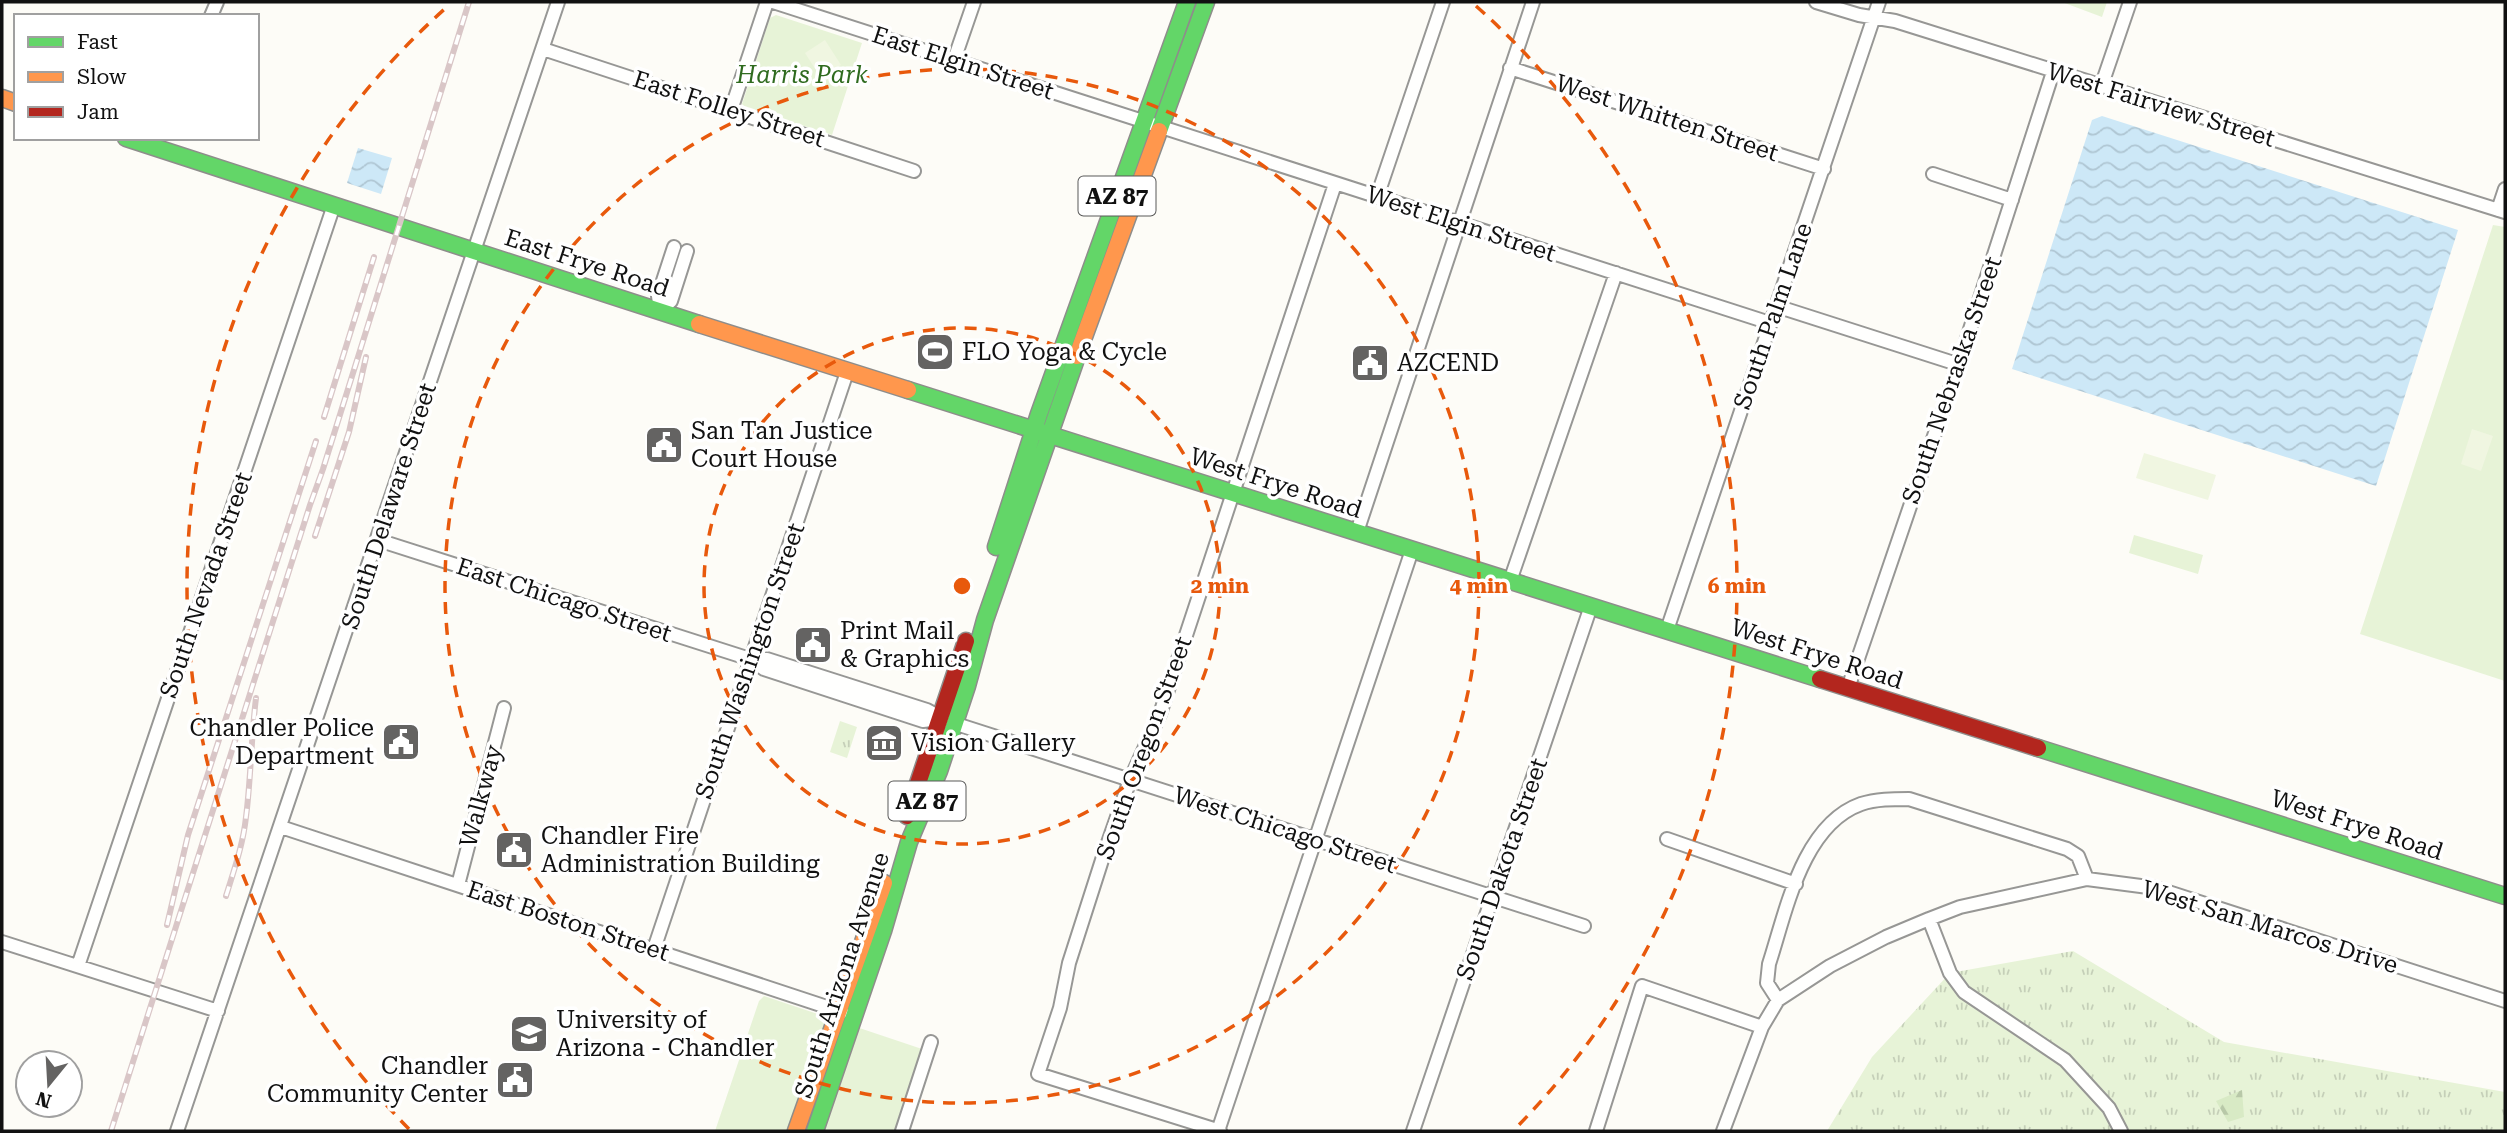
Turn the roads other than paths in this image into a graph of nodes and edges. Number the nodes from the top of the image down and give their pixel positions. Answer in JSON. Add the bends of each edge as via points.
{"nodes":[{"id":1,"x":558,"y":2,"type":"edge"},
{"id":2,"x":767,"y":2,"type":"edge"},
{"id":3,"x":773,"y":2,"type":"edge"},
{"id":4,"x":974,"y":2,"type":"edge"},
{"id":5,"x":1187,"y":2,"type":"edge"},
{"id":6,"x":1206,"y":2,"type":"edge"},
{"id":7,"x":1443,"y":2,"type":"edge"},
{"id":8,"x":1533,"y":2,"type":"edge"},
{"id":9,"x":1816,"y":2,"type":"edge"},
{"id":10,"x":1879,"y":2,"type":"edge"},
{"id":11,"x":2130,"y":2,"type":"edge"},
{"id":12,"x":1874,"y":18,"type":"junction"},
{"id":13,"x":543,"y":48,"type":"junction"},
{"id":14,"x":954,"y":60,"type":"junction"},
{"id":15,"x":1510,"y":68,"type":"junction"},
{"id":16,"x":2053,"y":72,"type":"junction"},
{"id":17,"x":2101,"y":87,"type":"junction"},
{"id":18,"x":731,"y":110,"type":"junction"},
{"id":19,"x":1153,"y":125,"type":"junction"},
{"id":20,"x":138,"y":140,"type":"edge"},
{"id":21,"x":168,"y":145,"type":"edge"},
{"id":22,"x":1824,"y":169,"type":"junction"},
{"id":23,"x":914,"y":171,"type":"dead end"},
{"id":24,"x":1933,"y":174,"type":"dead end"},
{"id":25,"x":1335,"y":184,"type":"junction"},
{"id":26,"x":2505,"y":189,"type":"edge"},
{"id":27,"x":1377,"y":197,"type":"junction"},
{"id":28,"x":2012,"y":200,"type":"junction"},
{"id":29,"x":334,"y":205,"type":"junction"},
{"id":30,"x":2502,"y":211,"type":"edge"},
{"id":31,"x":1458,"y":223,"type":"junction"},
{"id":32,"x":681,"y":249,"type":"dead end"},
{"id":33,"x":475,"y":251,"type":"junction"},
{"id":34,"x":1616,"y":273,"type":"junction"},
{"id":35,"x":1776,"y":306,"type":"junction"},
{"id":36,"x":660,"y":311,"type":"junction"},
{"id":37,"x":1770,"y":323,"type":"junction"},
{"id":38,"x":1957,"y":365,"type":"junction"},
{"id":39,"x":847,"y":372,"type":"junction"},
{"id":40,"x":1041,"y":433,"type":"junction"},
{"id":41,"x":1234,"y":494,"type":"junction"},
{"id":42,"x":1357,"y":532,"type":"junction"},
{"id":43,"x":378,"y":540,"type":"junction"},
{"id":44,"x":1412,"y":550,"type":"junction"},
{"id":45,"x":1510,"y":581,"type":"junction"},
{"id":46,"x":1591,"y":606,"type":"junction"},
{"id":47,"x":1667,"y":630,"type":"junction"},
{"id":48,"x":750,"y":659,"type":"junction"},
{"id":49,"x":1848,"y":688,"type":"junction"},
{"id":50,"x":504,"y":708,"type":"dead end"},
{"id":51,"x":947,"y":721,"type":"junction"},
{"id":52,"x":1130,"y":780,"type":"junction"},
{"id":53,"x":281,"y":827,"type":"junction"},
{"id":54,"x":1667,"y":839,"type":"dead end"},
{"id":55,"x":1315,"y":840,"type":"junction"},
{"id":56,"x":2087,"y":880,"type":"junction"},
{"id":57,"x":1796,"y":884,"type":"junction"},
{"id":58,"x":458,"y":885,"type":"junction"},
{"id":59,"x":2505,"y":896,"type":"edge"},
{"id":60,"x":1492,"y":897,"type":"junction"},
{"id":61,"x":1929,"y":919,"type":"junction"},
{"id":62,"x":1584,"y":926,"type":"dead end"},
{"id":63,"x":2,"y":942,"type":"edge"},
{"id":64,"x":654,"y":949,"type":"junction"},
{"id":65,"x":78,"y":966,"type":"junction"},
{"id":66,"x":1778,"y":1000,"type":"junction"},
{"id":67,"x":2505,"y":1001,"type":"edge"},
{"id":68,"x":838,"y":1010,"type":"junction"},
{"id":69,"x":218,"y":1011,"type":"junction"},
{"id":70,"x":854,"y":1016,"type":"junction"},
{"id":71,"x":1762,"y":1027,"type":"junction"},
{"id":72,"x":931,"y":1042,"type":"dead end"},
{"id":73,"x":177,"y":1131,"type":"edge"},
{"id":74,"x":796,"y":1131,"type":"edge"},
{"id":75,"x":815,"y":1131,"type":"edge"},
{"id":76,"x":902,"y":1131,"type":"edge"},
{"id":77,"x":1218,"y":1131,"type":"edge"},
{"id":78,"x":1413,"y":1131,"type":"edge"},
{"id":79,"x":1596,"y":1131,"type":"edge"},
{"id":80,"x":1723,"y":1131,"type":"edge"},
{"id":81,"x":2121,"y":1131,"type":"edge"}],
"edges":[{"from":1,"to":13,"type":"street","name":"South Delaware Street"},
{"from":2,"to":18,"type":"street"},
{"from":3,"to":14,"type":"street","name":"East Elgin Street"},
{"from":4,"to":14,"type":"street"},
{"from":5,"to":19,"type":"street","name":"South Arizona Avenue","number":"AZ 87"},
{"from":6,"to":19,"type":"street","name":"South Arizona Avenue","number":"AZ 87"},
{"from":7,"to":27,"type":"street"},
{"from":8,"to":15,"type":"street"},
{"from":9,"to":12,"type":"street","name":"West Fairview Street"},
{"from":10,"to":12,"type":"street","name":"South Palm Lane"},
{"from":11,"to":17,"type":"street"},
{"from":12,"to":16,"type":"street","name":"West Fairview Street"},
{"from":12,"to":22,"type":"street","name":"South Palm Lane"},
{"from":13,"to":18,"type":"street","name":"East Folley Street"},
{"from":13,"to":33,"type":"street","name":"South Delaware Street"},
{"from":14,"to":19,"type":"street","name":"East Elgin Street"},
{"from":15,"to":22,"type":"street","name":"West Whitten Street"},
{"from":15,"to":31,"type":"street"},
{"from":16,"to":17,"type":"street","name":"West Fairview Street"},
{"from":16,"to":28,"type":"street","name":"South Nebraska Street"},
{"from":17,"to":30,"type":"street","name":"West Fairview Street"},
{"from":18,"to":23,"type":"street","name":"East Folley Street"},
{"from":19,"to":25,"type":"street","name":"West Elgin Street"},
{"from":19,"to":40,"type":"street","name":"South Arizona Avenue","number":"AZ 87"},
{"from":20,"to":21,"type":"street","name":"East Frye Road"},
{"from":21,"to":29,"type":"street","name":"East Frye Road"},
{"from":22,"to":35,"type":"street","name":"South Palm Lane"},
{"from":24,"to":28,"type":"street"},
{"from":25,"to":27,"type":"street","name":"West Elgin Street"},
{"from":25,"to":41,"type":"street","name":"South Oregon Street"},
{"from":26,"to":30,"type":"street"},
{"from":27,"to":31,"type":"street","name":"West Elgin Street"},
{"from":28,"to":38,"type":"street","name":"South Nebraska Street"},
{"from":29,"to":33,"type":"street","name":"East Frye Road"},
{"from":29,"to":65,"type":"street","name":"South Nevada Street"},
{"from":31,"to":34,"type":"street","name":"West Elgin Street"},
{"from":31,"to":42,"type":"street"},
{"from":32,"to":36,"type":"street","via":[[658,296]]},
{"from":33,"to":36,"type":"street","name":"East Frye Road"},
{"from":33,"to":43,"type":"street","name":"South Delaware Street"},
{"from":34,"to":37,"type":"street","name":"West Elgin Street"},
{"from":34,"to":45,"type":"street"},
{"from":35,"to":37,"type":"street","name":"South Palm Lane"},
{"from":35,"to":38,"type":"street"},
{"from":36,"to":39,"type":"street","name":"East Frye Road"},
{"from":37,"to":47,"type":"street","name":"South Palm Lane"},
{"from":38,"to":49,"type":"street","name":"South Nebraska Street"},
{"from":39,"to":40,"type":"street","name":"East Frye Road"},
{"from":39,"to":48,"type":"street","name":"South Washington Street"},
{"from":40,"to":41,"type":"street","name":"West Frye Road"},
{"from":40,"to":51,"type":"street","name":"South Arizona Avenue","number":"AZ 87"},
{"from":41,"to":42,"type":"street","name":"West Frye Road"},
{"from":41,"to":52,"type":"street","name":"South Oregon Street","via":[[1160,714]]},
{"from":42,"to":44,"type":"street","name":"West Frye Road"},
{"from":43,"to":48,"type":"street","name":"East Chicago Street"},
{"from":43,"to":53,"type":"street","name":"South Delaware Street"},
{"from":44,"to":45,"type":"street","name":"West Frye Road"},
{"from":44,"to":55,"type":"street"},
{"from":45,"to":46,"type":"street","name":"West Frye Road"},
{"from":46,"to":47,"type":"street","name":"West Frye Road"},
{"from":46,"to":60,"type":"street","name":"South Dakota Street"},
{"from":47,"to":49,"type":"street","name":"West Frye Road"},
{"from":48,"to":51,"type":"street","name":"East Chicago Street","via":[[767,659],[927,710]]},
{"from":48,"to":64,"type":"street","name":"South Washington Street"},
{"from":49,"to":59,"type":"street","name":"West Frye Road"},
{"from":50,"to":58,"type":"street","name":"Walkway"},
{"from":51,"to":52,"type":"street","name":"West Chicago Street"},
{"from":51,"to":68,"type":"street","name":"South Arizona Avenue","number":"AZ 87"},
{"from":51,"to":70,"type":"street","name":"South Arizona Avenue","number":"AZ 87","via":[[932,789],[909,842]]},
{"from":52,"to":55,"type":"street","name":"West Chicago Street"},
{"from":52,"to":77,"type":"street","name":"South Oregon Street","via":[[1038,1074]]},
{"from":53,"to":58,"type":"street","name":"East Boston Street"},
{"from":53,"to":69,"type":"street","name":"South Delaware Street"},
{"from":54,"to":57,"type":"street"},
{"from":55,"to":60,"type":"street","name":"West Chicago Street"},
{"from":55,"to":77,"type":"street"},
{"from":56,"to":57,"type":"street","via":[[2078,856],[2067,849],[1909,799],[1860,804],[1829,824],[1806,857]]},
{"from":56,"to":61,"type":"street","name":"West San Marcos Drive","via":[[1960,907]]},
{"from":56,"to":67,"type":"street","name":"West San Marcos Drive","via":[[2156,888]]},
{"from":57,"to":66,"type":"street","via":[[1769,964],[1768,983]]},
{"from":58,"to":64,"type":"street","name":"East Boston Street"},
{"from":60,"to":62,"type":"street","name":"West Chicago Street"},
{"from":60,"to":78,"type":"street","name":"South Dakota Street"},
{"from":61,"to":66,"type":"street","name":"West San Marcos Drive","via":[[1842,961]]},
{"from":61,"to":81,"type":"street","via":[[1950,973],[1965,992],[2065,1060],[2109,1108]]},
{"from":63,"to":65,"type":"street"},
{"from":64,"to":68,"type":"street","name":"East Boston Street"},
{"from":65,"to":69,"type":"street"},
{"from":66,"to":71,"type":"street","name":"West San Marcos Drive"},
{"from":68,"to":70,"type":"street","name":"East Boston Street"},
{"from":68,"to":74,"type":"street","name":"South Arizona Avenue","number":"AZ 87"},
{"from":69,"to":73,"type":"street","name":"South Delaware Street"},
{"from":70,"to":75,"type":"street","name":"South Arizona Avenue","number":"AZ 87"},
{"from":71,"to":79,"type":"street","via":[[1643,986]]},
{"from":71,"to":80,"type":"street","name":"West San Marcos Drive"},
{"from":72,"to":76,"type":"street"}]}
